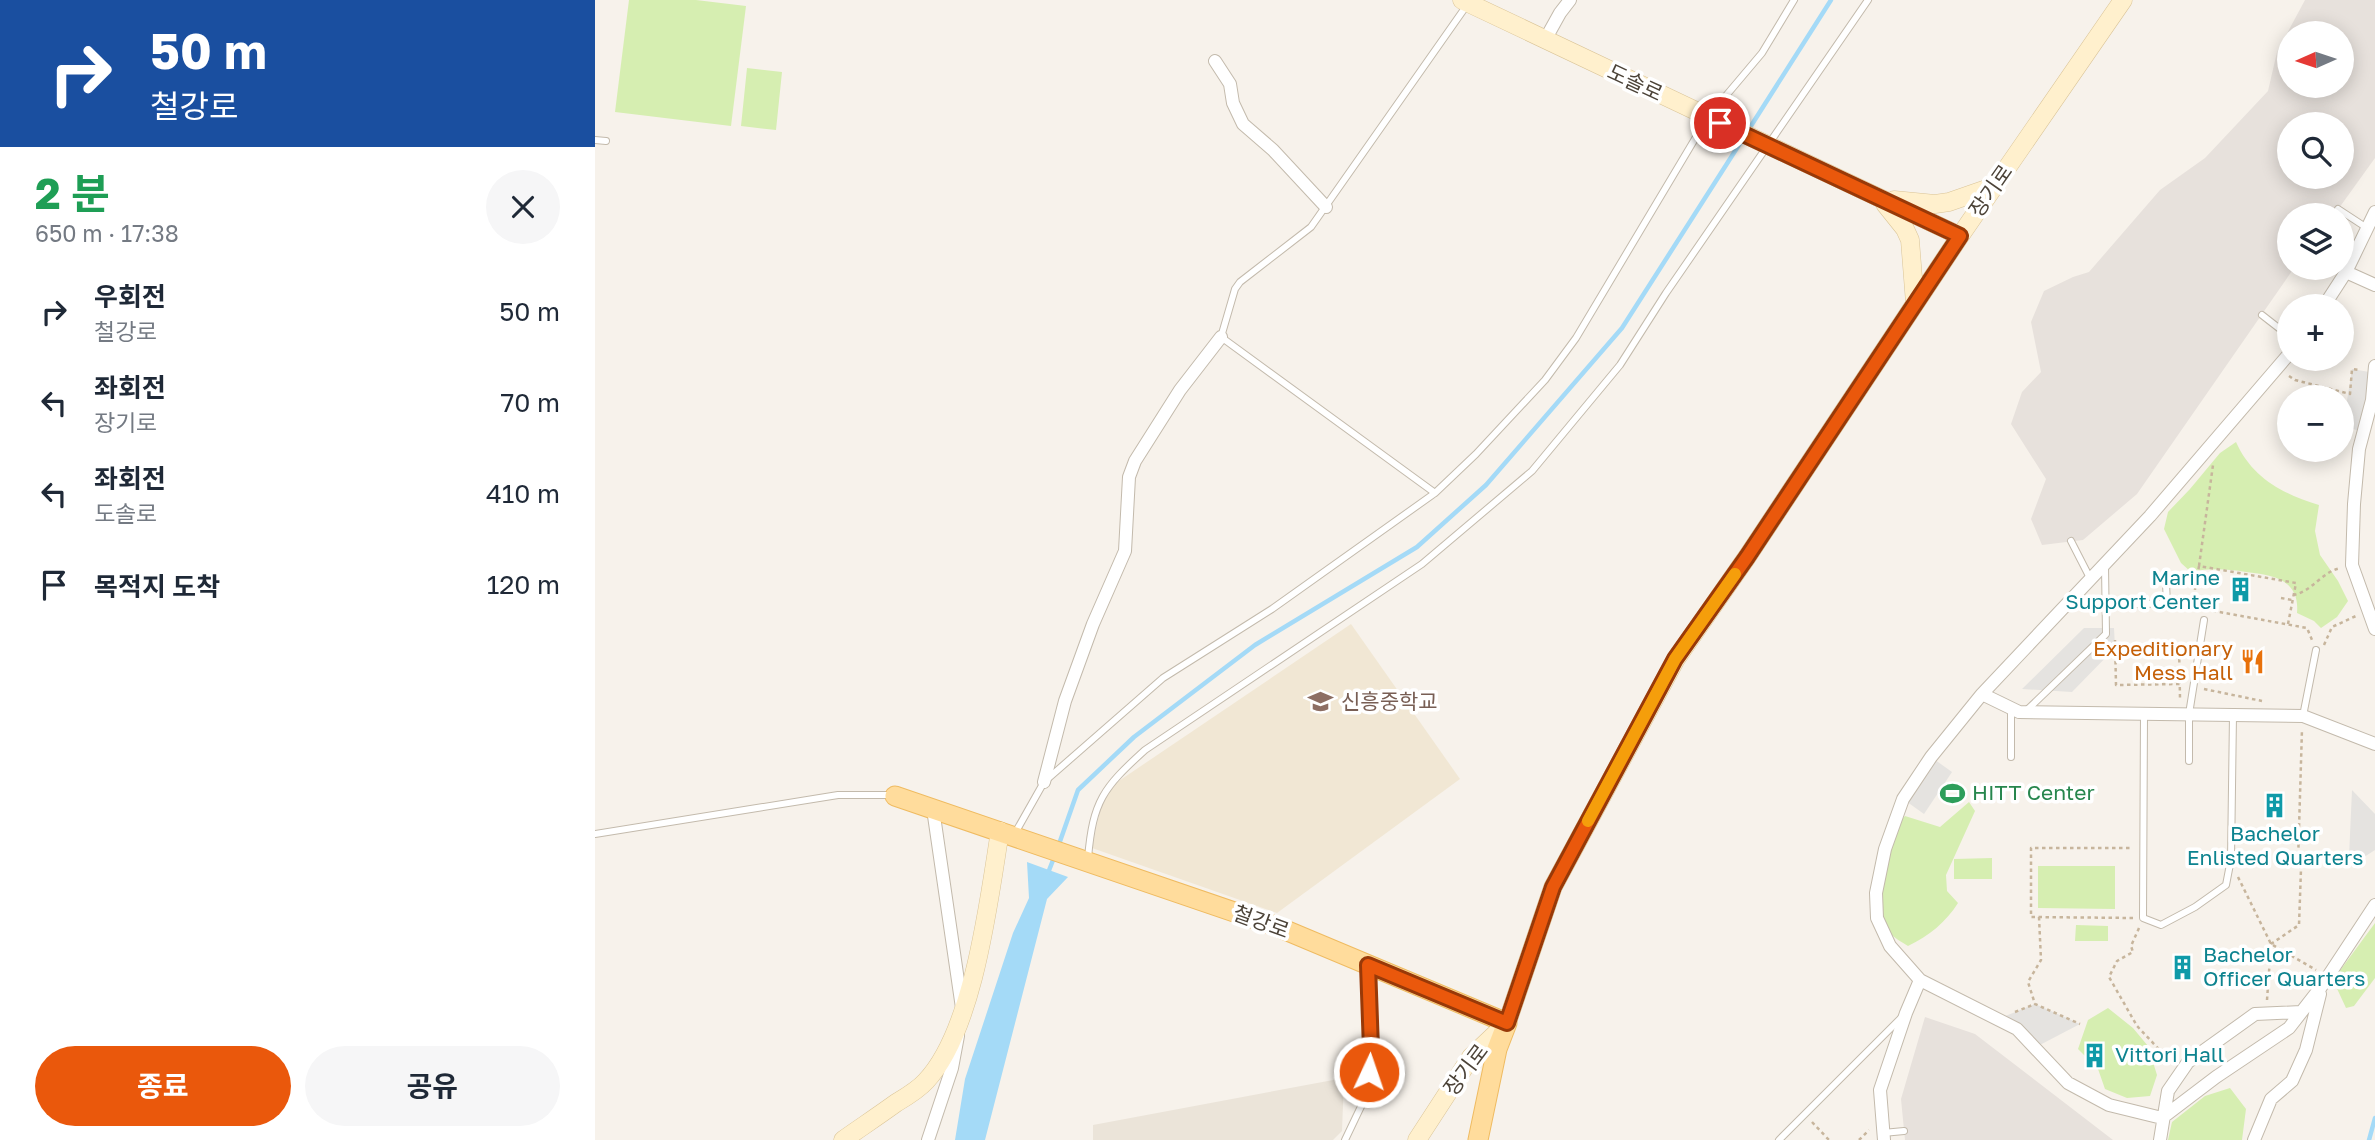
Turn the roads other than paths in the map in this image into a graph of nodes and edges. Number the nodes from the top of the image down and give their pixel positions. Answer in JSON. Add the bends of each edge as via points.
{"nodes":[{"id":1,"x":1570,"y":0,"type":"edge"},
{"id":2,"x":1794,"y":0,"type":"edge"},
{"id":3,"x":1868,"y":0,"type":"edge"},
{"id":4,"x":1467,"y":1,"type":"edge"},
{"id":5,"x":2124,"y":2,"type":"edge"},
{"id":6,"x":1545,"y":40,"type":"junction"},
{"id":7,"x":1215,"y":61,"type":"dead end"},
{"id":8,"x":1714,"y":120,"type":"junction"},
{"id":9,"x":595,"y":140,"type":"edge"},
{"id":10,"x":606,"y":141,"type":"dead end"},
{"id":11,"x":1765,"y":145,"type":"junction"},
{"id":12,"x":1995,"y":186,"type":"junction"},
{"id":13,"x":1881,"y":199,"type":"junction"},
{"id":14,"x":1327,"y":207,"type":"junction"},
{"id":15,"x":2375,"y":212,"type":"edge"},
{"id":16,"x":2354,"y":219,"type":"edge"},
{"id":17,"x":2367,"y":228,"type":"junction"},
{"id":18,"x":1960,"y":236,"type":"junction"},
{"id":19,"x":2354,"y":250,"type":"edge"},
{"id":20,"x":2354,"y":272,"type":"edge"},
{"id":21,"x":2375,"y":285,"type":"edge"},
{"id":22,"x":1915,"y":303,"type":"junction"},
{"id":23,"x":2262,"y":315,"type":"dead end"},
{"id":24,"x":2277,"y":327,"type":"edge"},
{"id":25,"x":1220,"y":337,"type":"junction"},
{"id":26,"x":2375,"y":366,"type":"edge"},
{"id":27,"x":2277,"y":368,"type":"edge"},
{"id":28,"x":2375,"y":373,"type":"edge"},
{"id":29,"x":1435,"y":493,"type":"junction"},
{"id":30,"x":2071,"y":541,"type":"dead end"},
{"id":31,"x":2105,"y":565,"type":"junction"},
{"id":32,"x":2091,"y":580,"type":"junction"},
{"id":33,"x":2166,"y":584,"type":"dead end"},
{"id":34,"x":2167,"y":603,"type":"junction"},
{"id":35,"x":2177,"y":603,"type":"dead end"},
{"id":36,"x":2106,"y":605,"type":"junction"},
{"id":37,"x":2204,"y":620,"type":"dead end"},
{"id":38,"x":2375,"y":629,"type":"edge"},
{"id":39,"x":2316,"y":650,"type":"road end"},
{"id":40,"x":1982,"y":694,"type":"junction"},
{"id":41,"x":2011,"y":708,"type":"junction"},
{"id":42,"x":2026,"y":712,"type":"junction"},
{"id":43,"x":2144,"y":713,"type":"junction"},
{"id":44,"x":2185,"y":714,"type":"junction"},
{"id":45,"x":2233,"y":715,"type":"junction"},
{"id":46,"x":2303,"y":716,"type":"junction"},
{"id":47,"x":2375,"y":744,"type":"edge"},
{"id":48,"x":2011,"y":757,"type":"dead end"},
{"id":49,"x":2189,"y":761,"type":"dead end"},
{"id":50,"x":1044,"y":782,"type":"junction"},
{"id":51,"x":895,"y":796,"type":"joint"},
{"id":52,"x":933,"y":809,"type":"junction"},
{"id":53,"x":595,"y":834,"type":"edge"},
{"id":54,"x":1014,"y":835,"type":"junction"},
{"id":55,"x":1084,"y":860,"type":"junction"},
{"id":56,"x":2375,"y":905,"type":"edge"},
{"id":57,"x":1368,"y":965,"type":"junction"},
{"id":58,"x":1920,"y":980,"type":"junction"},
{"id":59,"x":2325,"y":982,"type":"junction"},
{"id":60,"x":963,"y":1011,"type":"junction"},
{"id":61,"x":2301,"y":1012,"type":"junction"},
{"id":62,"x":1906,"y":1013,"type":"junction"},
{"id":63,"x":1507,"y":1023,"type":"junction"},
{"id":64,"x":2162,"y":1118,"type":"junction"},
{"id":65,"x":1904,"y":1131,"type":"dead end"},
{"id":66,"x":1884,"y":1137,"type":"edge"},
{"id":67,"x":843,"y":1140,"type":"edge"},
{"id":68,"x":928,"y":1140,"type":"edge"},
{"id":69,"x":1345,"y":1140,"type":"edge"},
{"id":70,"x":1417,"y":1140,"type":"edge"},
{"id":71,"x":1478,"y":1140,"type":"edge"},
{"id":72,"x":1779,"y":1140,"type":"edge"},
{"id":73,"x":2159,"y":1140,"type":"edge"},
{"id":74,"x":2254,"y":1140,"type":"edge"}],
"edges":[{"from":1,"to":6,"type":"street"},
{"from":2,"to":8,"type":"lane"},
{"from":3,"to":11,"type":"lane"},
{"from":4,"to":6,"type":"main road","name":"도솔로"},
{"from":4,"to":14,"type":"lane"},
{"from":5,"to":12,"type":"main road","name":"장기로"},
{"from":6,"to":8,"type":"main road","name":"도솔로"},
{"from":7,"to":14,"type":"street","via":[[1230,84],[1243,124]]},
{"from":8,"to":11,"type":"main road","name":"도솔로"},
{"from":8,"to":29,"type":"lane","via":[[1576,338],[1537,389]]},
{"from":9,"to":10,"type":"lane"},
{"from":11,"to":13,"type":"main road","name":"도솔로"},
{"from":11,"to":55,"type":"lane","via":[[1620,365],[1532,471],[1422,564],[1145,750],[1106,788],[1092,821]]},
{"from":12,"to":13,"type":"main road","via":[[1935,204]]},
{"from":12,"to":18,"type":"main road","name":"장기로"},
{"from":13,"to":18,"type":"main road","name":"도솔로"},
{"from":13,"to":22,"type":"main road","via":[[1910,240]]},
{"from":14,"to":25,"type":"lane","via":[[1311,227],[1240,282]]},
{"from":15,"to":17,"type":"street"},
{"from":16,"to":17,"type":"lane"},
{"from":17,"to":19,"type":"street"},
{"from":18,"to":22,"type":"main road","name":"장기로"},
{"from":20,"to":21,"type":"street"},
{"from":22,"to":63,"type":"main road","name":"장기로","via":[[1675,659],[1553,887]]},
{"from":23,"to":24,"type":"lane"},
{"from":25,"to":29,"type":"lane"},
{"from":25,"to":50,"type":"street","via":[[1135,461],[1129,477],[1125,551],[1065,701]]},
{"from":26,"to":28,"type":"street"},
{"from":27,"to":31,"type":"street"},
{"from":28,"to":38,"type":"street","via":[[2359,449],[2353,565]]},
{"from":29,"to":50,"type":"lane","via":[[1272,609],[1163,678]]},
{"from":30,"to":32,"type":"lane"},
{"from":31,"to":32,"type":"street"},
{"from":31,"to":36,"type":"lane"},
{"from":32,"to":40,"type":"street"},
{"from":33,"to":34,"type":"lane"},
{"from":34,"to":35,"type":"lane"},
{"from":34,"to":36,"type":"lane"},
{"from":36,"to":42,"type":"lane","via":[[2106,634]]},
{"from":37,"to":44,"type":"lane"},
{"from":39,"to":46,"type":"lane"},
{"from":40,"to":41,"type":"street"},
{"from":40,"to":58,"type":"street","via":[[1903,799],[1875,893],[1877,918],[1890,946]]},
{"from":41,"to":42,"type":"street"},
{"from":41,"to":48,"type":"lane"},
{"from":42,"to":43,"type":"street"},
{"from":43,"to":44,"type":"street"},
{"from":43,"to":45,"type":"lane","via":[[2143,918],[2161,925],[2226,885]]},
{"from":44,"to":45,"type":"street"},
{"from":44,"to":49,"type":"lane"},
{"from":45,"to":46,"type":"street"},
{"from":46,"to":47,"type":"street"},
{"from":50,"to":54,"type":"lane"},
{"from":51,"to":52,"type":"main road","name":"철강로"},
{"from":51,"to":53,"type":"lane","via":[[838,795]]},
{"from":52,"to":54,"type":"main road","name":"철강로"},
{"from":52,"to":60,"type":"street"},
{"from":54,"to":55,"type":"main road","name":"철강로"},
{"from":54,"to":60,"type":"main road"},
{"from":55,"to":57,"type":"main road","name":"철강로","via":[[1278,927]]},
{"from":56,"to":59,"type":"street"},
{"from":57,"to":63,"type":"main road","name":"철강로"},
{"from":57,"to":69,"type":"lane","via":[[1371,1049],[1366,1096]]},
{"from":58,"to":62,"type":"street"},
{"from":58,"to":64,"type":"street","via":[[2017,1029],[2068,1083],[2109,1105]]},
{"from":59,"to":61,"type":"street"},
{"from":59,"to":74,"type":"street","via":[[2306,1050],[2292,1081],[2271,1099]]},
{"from":60,"to":67,"type":"main road","via":[[947,1051],[925,1083]]},
{"from":60,"to":68,"type":"street","via":[[952,1068]]},
{"from":61,"to":64,"type":"street","via":[[2289,1028]]},
{"from":61,"to":64,"type":"street","via":[[2255,1014],[2187,1062],[2168,1090]]},
{"from":62,"to":66,"type":"street","via":[[1881,1090]]},
{"from":62,"to":72,"type":"lane"},
{"from":63,"to":70,"type":"main road","name":"장기로","via":[[1471,1058]]},
{"from":63,"to":71,"type":"main road"},
{"from":64,"to":73,"type":"street"},
{"from":65,"to":66,"type":"lane"}]}
